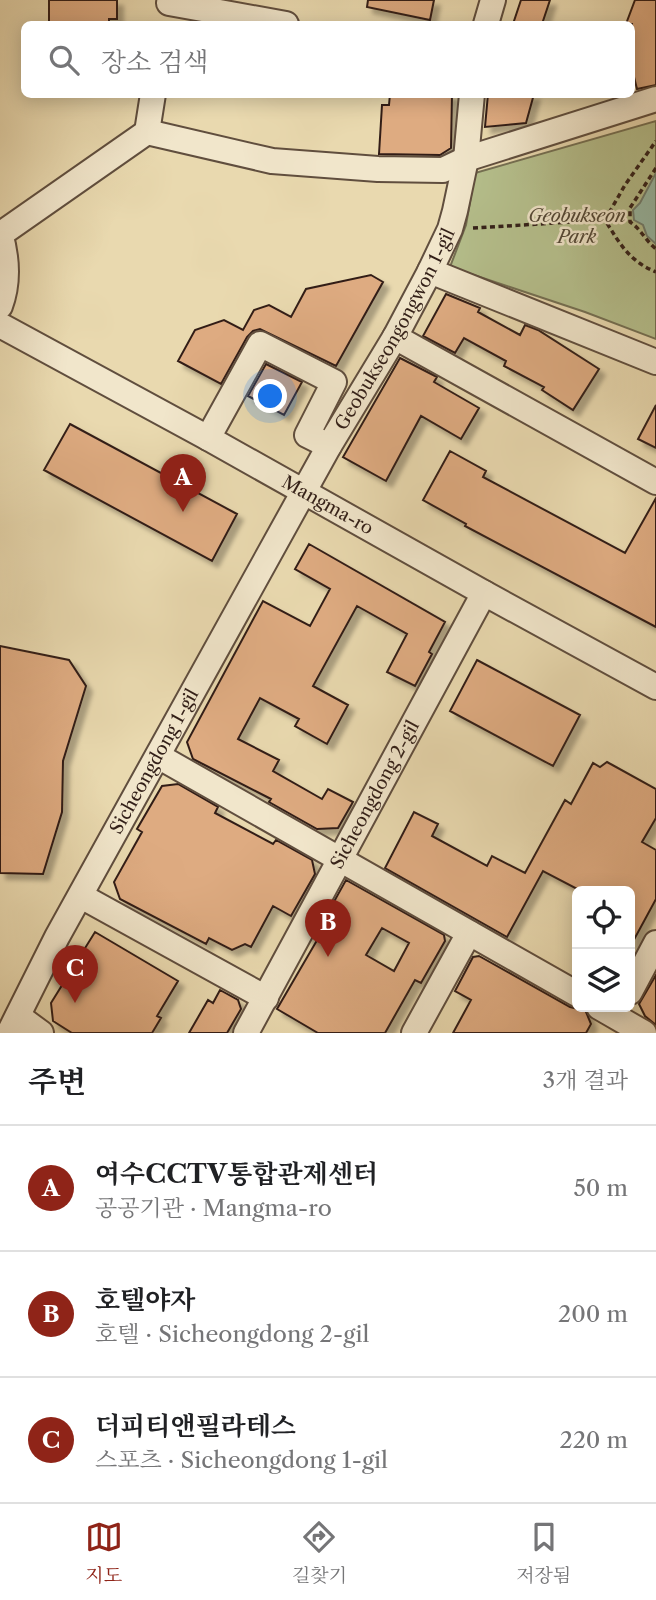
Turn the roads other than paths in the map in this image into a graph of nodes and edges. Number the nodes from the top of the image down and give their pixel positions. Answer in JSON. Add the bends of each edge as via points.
{"nodes":[{"id":1,"x":493,"y":0,"type":"edge"},
{"id":2,"x":167,"y":9,"type":"edge"},
{"id":3,"x":262,"y":21,"type":"edge"},
{"id":4,"x":487,"y":21,"type":"edge"},
{"id":5,"x":152,"y":98,"type":"edge"},
{"id":6,"x":472,"y":98,"type":"edge"},
{"id":7,"x":656,"y":99,"type":"edge"},
{"id":8,"x":147,"y":132,"type":"junction"},
{"id":9,"x":466,"y":159,"type":"junction"},
{"id":10,"x":0,"y":233,"type":"edge"},
{"id":11,"x":430,"y":271,"type":"junction"},
{"id":12,"x":0,"y":306,"type":"edge"},
{"id":13,"x":0,"y":325,"type":"edge"},
{"id":14,"x":394,"y":337,"type":"junction"},
{"id":15,"x":656,"y":362,"type":"edge"},
{"id":16,"x":208,"y":438,"type":"junction"},
{"id":17,"x":329,"y":446,"type":"junction"},
{"id":18,"x":656,"y":482,"type":"edge"},
{"id":19,"x":305,"y":491,"type":"junction"},
{"id":20,"x":484,"y":593,"type":"junction"},
{"id":21,"x":656,"y":687,"type":"edge"},
{"id":22,"x":158,"y":756,"type":"junction"},
{"id":23,"x":341,"y":860,"type":"junction"},
{"id":24,"x":81,"y":896,"type":"junction"},
{"id":25,"x":469,"y":933,"type":"junction"},
{"id":26,"x":656,"y":943,"type":"edge"},
{"id":27,"x":635,"y":983,"type":"edge"},
{"id":28,"x":572,"y":991,"type":"edge"},
{"id":29,"x":266,"y":998,"type":"junction"},
{"id":30,"x":611,"y":1016,"type":"edge"},
{"id":31,"x":14,"y":1025,"type":"edge"},
{"id":32,"x":41,"y":1033,"type":"edge"},
{"id":33,"x":246,"y":1033,"type":"edge"},
{"id":34,"x":414,"y":1033,"type":"edge"},
{"id":35,"x":644,"y":1033,"type":"edge"}],
"edges":[{"from":1,"to":4,"type":"street"},
{"from":2,"to":3,"type":"street"},
{"from":5,"to":8,"type":"street"},
{"from":6,"to":9,"type":"street","name":"Geobukseongongwon 1-gil"},
{"from":7,"to":9,"type":"street"},
{"from":8,"to":9,"type":"street","via":[[272,161],[443,170]]},
{"from":8,"to":10,"type":"street"},
{"from":9,"to":11,"type":"street","name":"Geobukseongongwon 1-gil","via":[[450,229]]},
{"from":10,"to":12,"type":"street","via":[[6,281]]},
{"from":11,"to":14,"type":"street","name":"Geobukseongongwon 1-gil"},
{"from":11,"to":15,"type":"street"},
{"from":13,"to":16,"type":"street","name":"Mangma-ro"},
{"from":14,"to":17,"type":"street","name":"Geobukseongongwon 1-gil"},
{"from":14,"to":18,"type":"street"},
{"from":16,"to":17,"type":"street","via":[[260,344],[334,382],[307,435]]},
{"from":16,"to":19,"type":"street","name":"Mangma-ro"},
{"from":17,"to":19,"type":"street","name":"Geobukseongongwon 1-gil"},
{"from":19,"to":20,"type":"street","name":"Mangma-ro"},
{"from":19,"to":22,"type":"street","name":"Sicheongdong 1-gil"},
{"from":20,"to":21,"type":"street","name":"Mangma-ro"},
{"from":20,"to":23,"type":"street","name":"Sicheongdong 2-gil"},
{"from":22,"to":23,"type":"street"},
{"from":22,"to":24,"type":"street","name":"Sicheongdong 1-gil"},
{"from":23,"to":25,"type":"street"},
{"from":23,"to":29,"type":"street","name":"Sicheongdong 2-gil"},
{"from":24,"to":29,"type":"street"},
{"from":24,"to":31,"type":"street","name":"Sicheongdong 1-gil"},
{"from":25,"to":28,"type":"street"},
{"from":25,"to":34,"type":"street"},
{"from":26,"to":27,"type":"street"},
{"from":29,"to":33,"type":"street","name":"Sicheongdong 2-gil"},
{"from":30,"to":35,"type":"street"},
{"from":31,"to":32,"type":"street"}]}
